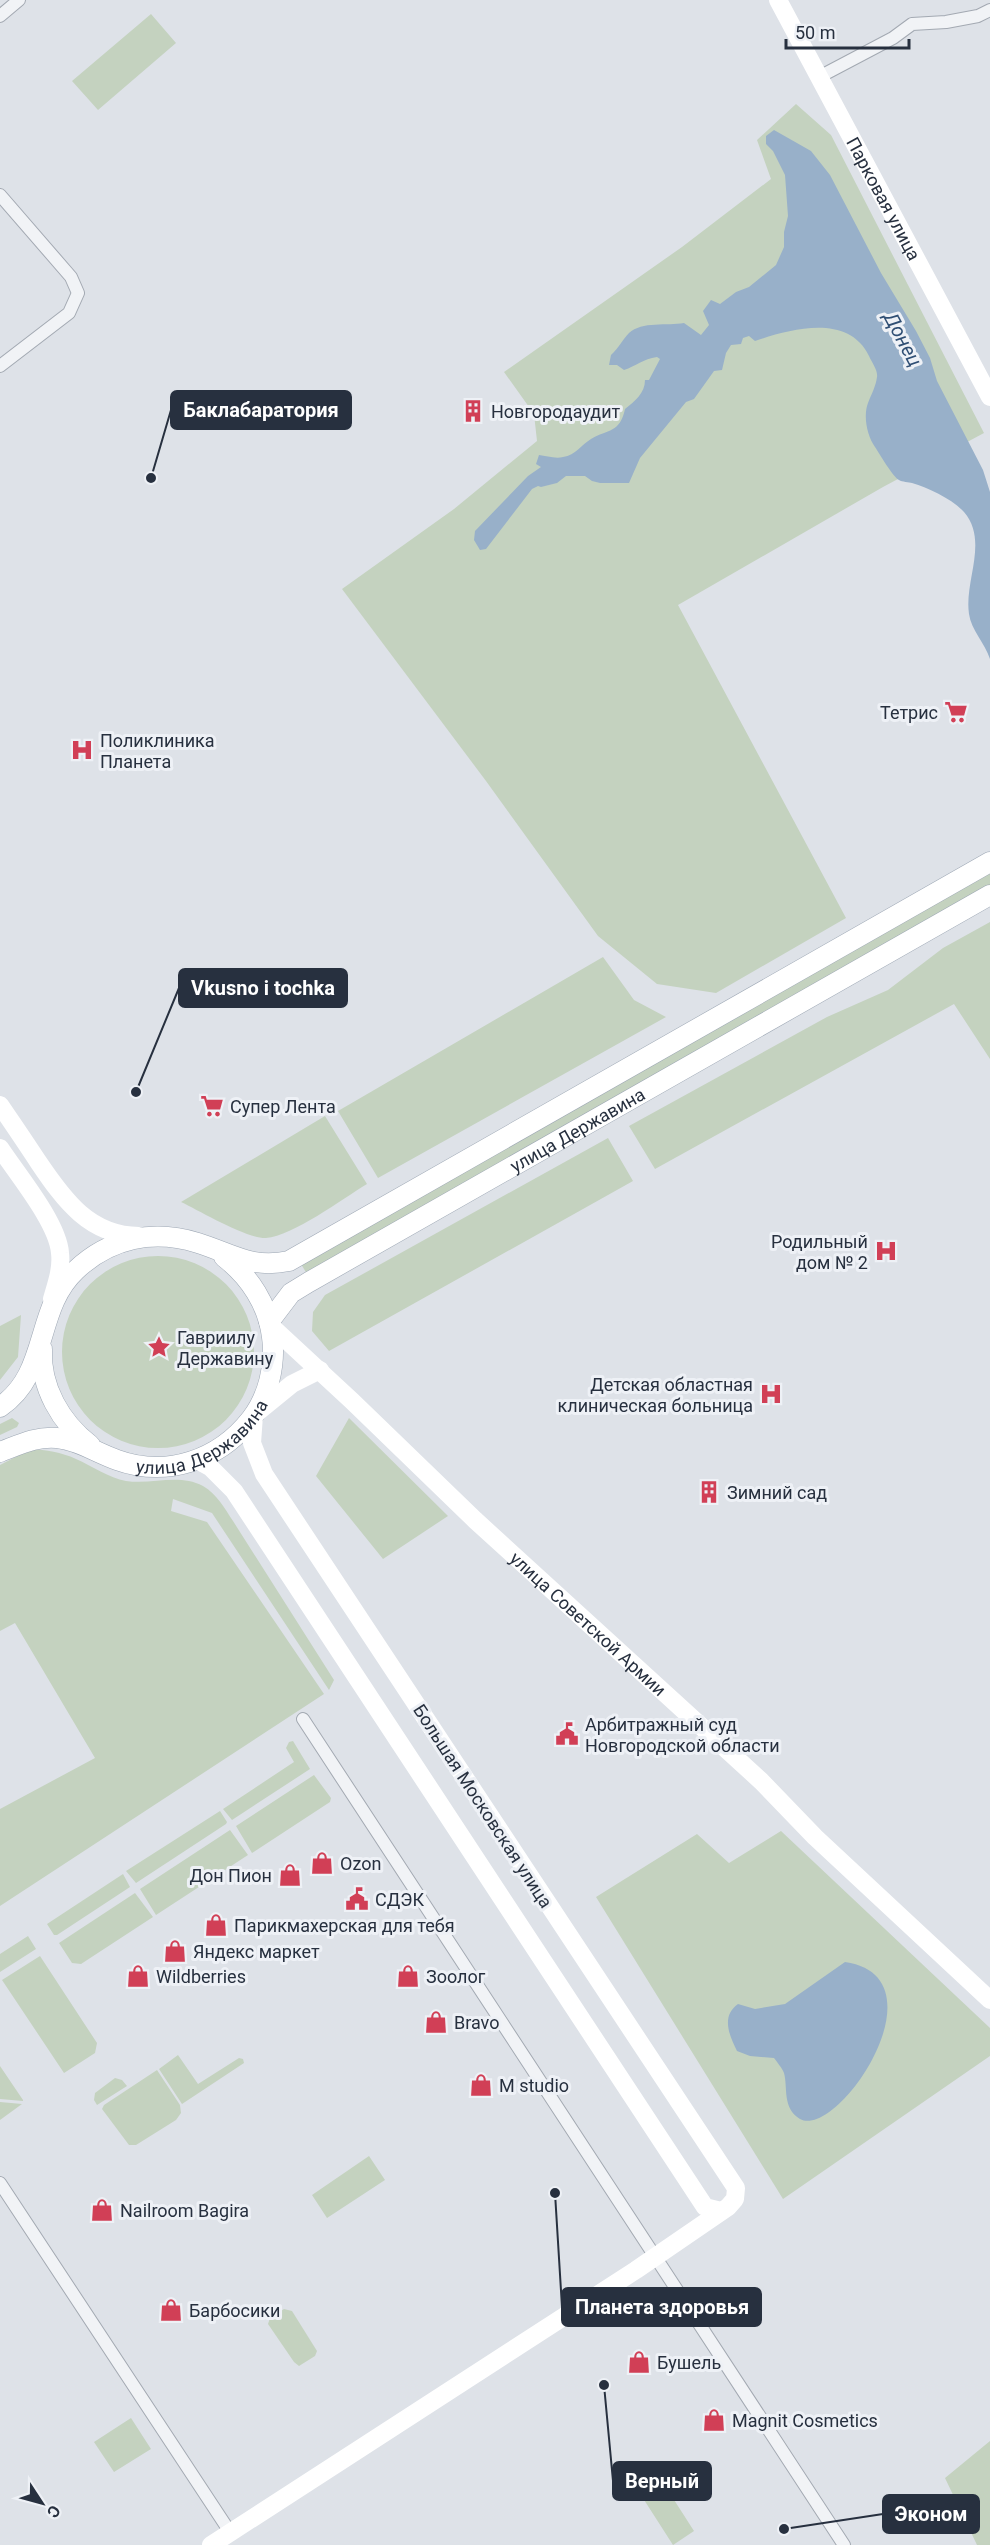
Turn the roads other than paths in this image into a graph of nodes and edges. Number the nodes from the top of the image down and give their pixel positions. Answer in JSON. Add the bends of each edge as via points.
{"nodes":[{"id":1,"x":19,"y":0,"type":"edge"},
{"id":2,"x":778,"y":0,"type":"edge"},
{"id":3,"x":990,"y":10,"type":"edge"},
{"id":4,"x":0,"y":16,"type":"edge"},
{"id":5,"x":819,"y":77,"type":"junction"},
{"id":6,"x":0,"y":195,"type":"edge"},
{"id":7,"x":0,"y":366,"type":"edge"},
{"id":8,"x":990,"y":397,"type":"edge"},
{"id":9,"x":990,"y":862,"type":"edge"},
{"id":10,"x":990,"y":895,"type":"edge"},
{"id":11,"x":0,"y":1105,"type":"edge"},
{"id":12,"x":0,"y":1148,"type":"edge"},
{"id":13,"x":156,"y":1236,"type":"junction"},
{"id":14,"x":198,"y":1243,"type":"junction"},
{"id":15,"x":49,"y":1312,"type":"junction"},
{"id":16,"x":270,"y":1324,"type":"junction"},
{"id":17,"x":43,"y":1333,"type":"junction"},
{"id":18,"x":320,"y":1370,"type":"junction"},
{"id":19,"x":0,"y":1407,"type":"edge"},
{"id":20,"x":254,"y":1415,"type":"junction"},
{"id":21,"x":97,"y":1450,"type":"junction"},
{"id":22,"x":0,"y":1452,"type":"edge"},
{"id":23,"x":197,"y":1460,"type":"junction"},
{"id":24,"x":303,"y":1719,"type":"dead end"},
{"id":25,"x":990,"y":2000,"type":"edge"},
{"id":26,"x":0,"y":2183,"type":"edge"},
{"id":27,"x":713,"y":2209,"type":"junction"},
{"id":28,"x":656,"y":2255,"type":"junction"},
{"id":29,"x":230,"y":2532,"type":"junction"},
{"id":30,"x":212,"y":2545,"type":"edge"},
{"id":31,"x":844,"y":2545,"type":"edge"}],
"edges":[{"from":1,"to":4,"type":"street"},
{"from":2,"to":5,"type":"street","name":"Парковая улица"},
{"from":3,"to":5,"type":"street","via":[[946,22],[912,24]]},
{"from":5,"to":8,"type":"street","name":"Парковая улица"},
{"from":6,"to":7,"type":"street","via":[[71,277],[78,292],[69,313]]},
{"from":9,"to":14,"type":"main road","name":"улица Державина","via":[[289,1261],[255,1264]]},
{"from":10,"to":16,"type":"main road","name":"улица Державина","via":[[309,1282],[291,1293]]},
{"from":11,"to":13,"type":"street","via":[[75,1210],[93,1224],[115,1233]]},
{"from":12,"to":15,"type":"street","via":[[45,1215],[59,1244],[59,1270]]},
{"from":13,"to":14,"type":"main road","name":"улица Державина"},
{"from":13,"to":15,"type":"main road","name":"улица Державина","via":[[111,1245],[91,1257],[73,1272]]},
{"from":14,"to":16,"type":"main road","name":"улица Державина","via":[[236,1266],[262,1301]]},
{"from":15,"to":17,"type":"main road","name":"улица Державина"},
{"from":16,"to":18,"type":"street","name":"улица Советской Армии"},
{"from":16,"to":20,"type":"main road","name":"улица Державина","via":[[270,1376]]},
{"from":17,"to":19,"type":"main road","name":"улица Державина","via":[[30,1374]]},
{"from":17,"to":21,"type":"main road","name":"улица Державина","via":[[42,1356],[52,1400],[79,1437]]},
{"from":18,"to":20,"type":"street","via":[[292,1384]]},
{"from":18,"to":25,"type":"street","name":"улица Советской Армии","via":[[474,1520],[761,1781],[815,1837]]},
{"from":20,"to":23,"type":"main road","name":"улица Державина","via":[[224,1446]]},
{"from":20,"to":27,"type":"street","name":"Большая Московская улица","via":[[252,1443],[264,1474],[736,2188],[735,2199]]},
{"from":21,"to":22,"type":"main road","name":"улица Державина","via":[[59,1438],[36,1438]]},
{"from":21,"to":23,"type":"main road","name":"улица Державина","via":[[126,1462],[156,1467]]},
{"from":23,"to":27,"type":"street","name":"Большая Московская улица","via":[[234,1491]]},
{"from":24,"to":28,"type":"street"},
{"from":26,"to":29,"type":"street"},
{"from":27,"to":28,"type":"street"},
{"from":28,"to":29,"type":"street"},
{"from":28,"to":31,"type":"street"},
{"from":29,"to":30,"type":"street"}]}
